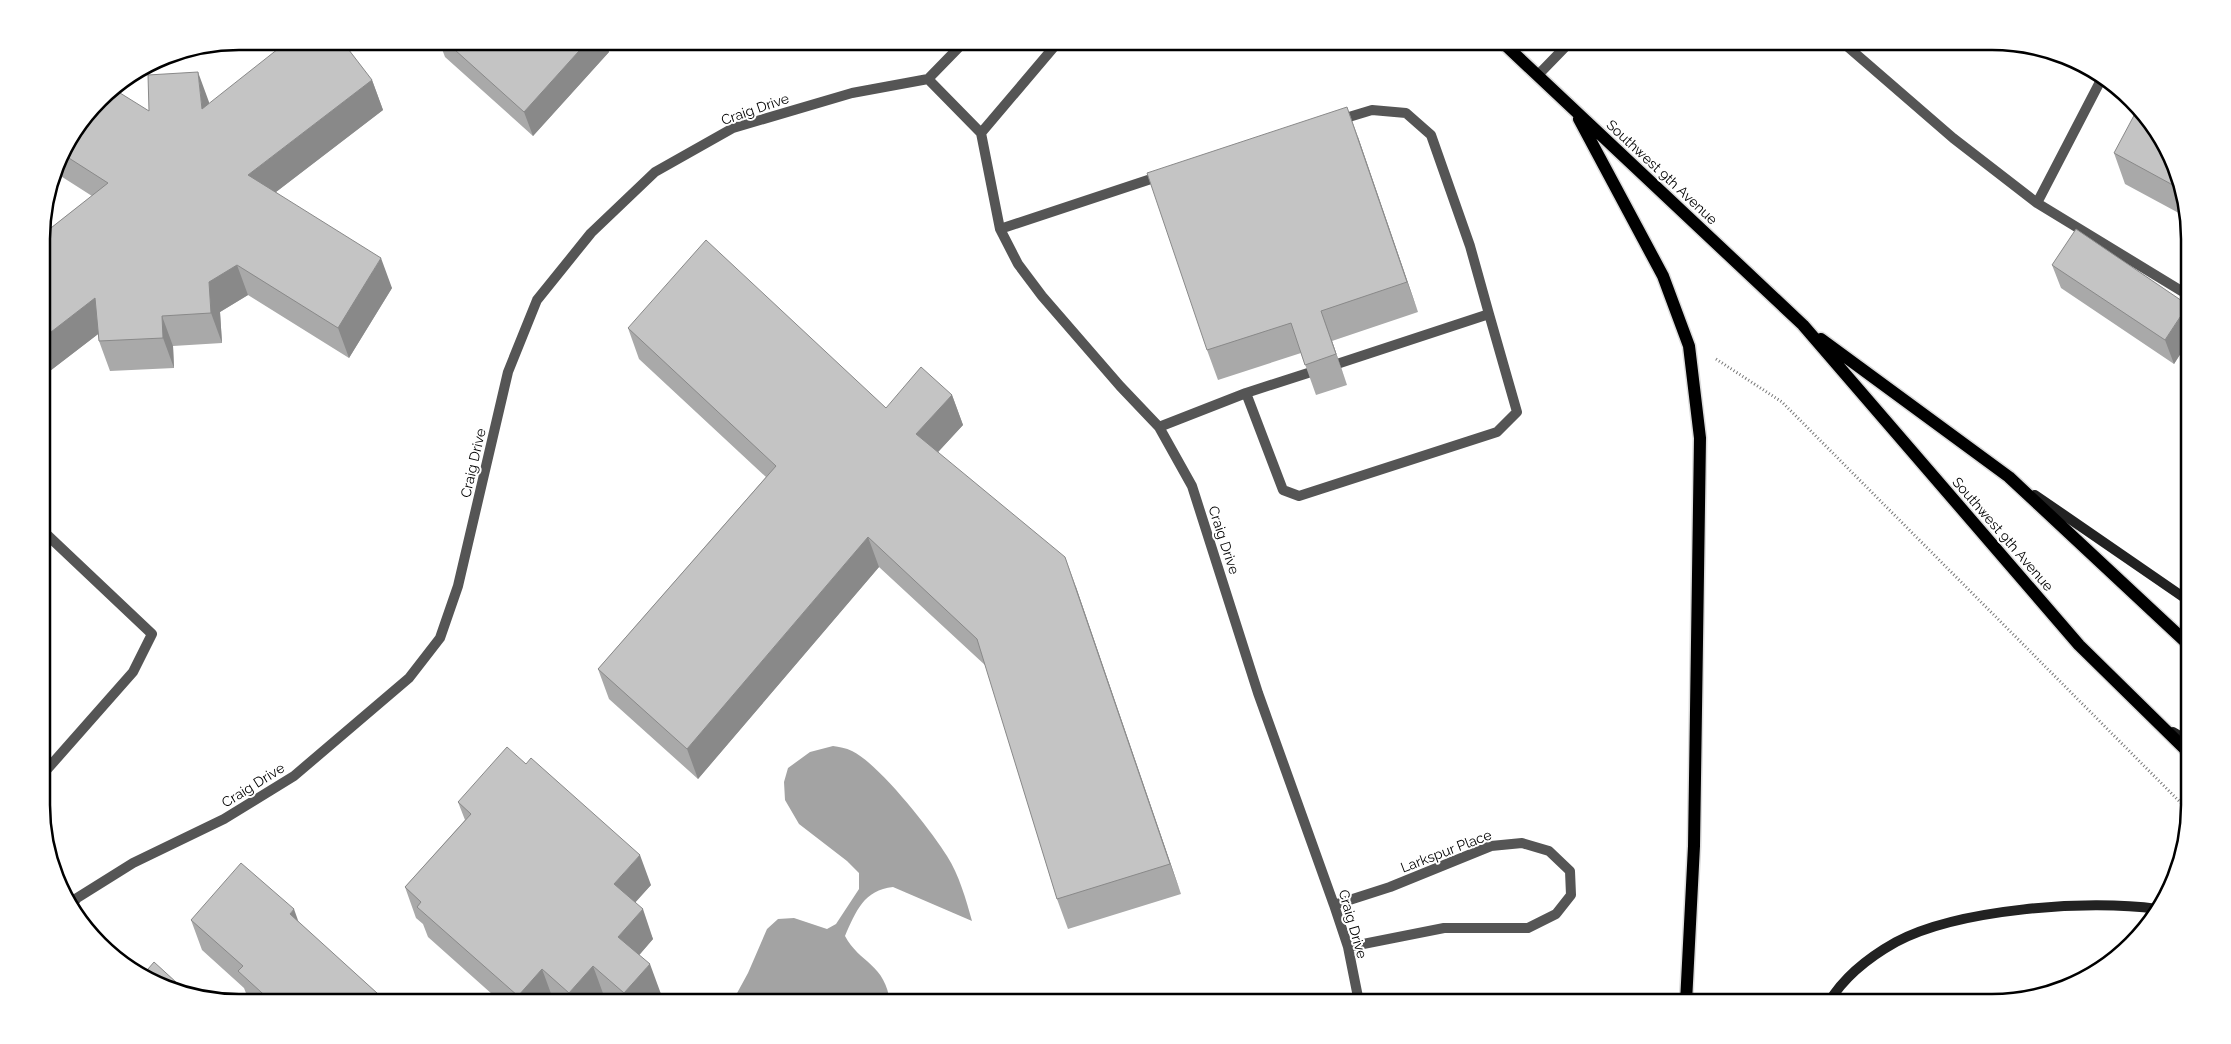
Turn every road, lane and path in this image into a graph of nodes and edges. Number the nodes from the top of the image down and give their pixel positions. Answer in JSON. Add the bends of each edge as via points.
{"nodes":[{"id":1,"x":956,"y":50,"type":"edge"},
{"id":2,"x":1051,"y":50,"type":"edge"},
{"id":3,"x":1511,"y":50,"type":"edge"},
{"id":4,"x":1562,"y":50,"type":"edge"},
{"id":5,"x":1851,"y":50,"type":"edge"},
{"id":6,"x":1538,"y":75,"type":"junction"},
{"id":7,"x":928,"y":79,"type":"junction"},
{"id":8,"x":2099,"y":83,"type":"edge"},
{"id":9,"x":1574,"y":110,"type":"junction"},
{"id":10,"x":1326,"y":124,"type":"edge"},
{"id":11,"x":981,"y":133,"type":"junction"},
{"id":12,"x":1168,"y":173,"type":"edge"},
{"id":13,"x":2037,"y":203,"type":"junction"},
{"id":14,"x":1000,"y":229,"type":"junction"},
{"id":15,"x":2181,"y":291,"type":"edge"},
{"id":16,"x":1489,"y":314,"type":"junction"},
{"id":17,"x":1803,"y":326,"type":"junction"},
{"id":18,"x":1715,"y":359,"type":"dead end"},
{"id":19,"x":1340,"y":363,"type":"dead end"},
{"id":20,"x":1308,"y":372,"type":"edge"},
{"id":21,"x":1246,"y":393,"type":"junction"},
{"id":22,"x":1159,"y":427,"type":"junction"},
{"id":23,"x":2009,"y":477,"type":"junction"},
{"id":24,"x":50,"y":538,"type":"edge"},
{"id":25,"x":2181,"y":595,"type":"edge"},
{"id":26,"x":2181,"y":638,"type":"edge"},
{"id":27,"x":2159,"y":724,"type":"junction"},
{"id":28,"x":2181,"y":737,"type":"edge"},
{"id":29,"x":2181,"y":745,"type":"edge"},
{"id":30,"x":50,"y":766,"type":"edge"},
{"id":31,"x":2181,"y":803,"type":"edge"},
{"id":32,"x":75,"y":900,"type":"edge"},
{"id":33,"x":1334,"y":905,"type":"junction"},
{"id":34,"x":2150,"y":909,"type":"edge"},
{"id":35,"x":1348,"y":947,"type":"junction"},
{"id":36,"x":1357,"y":994,"type":"edge"},
{"id":37,"x":1686,"y":994,"type":"edge"},
{"id":38,"x":1836,"y":994,"type":"edge"}],
"edges":[{"from":1,"to":7,"type":"lane"},
{"from":2,"to":11,"type":"lane"},
{"from":3,"to":6,"type":"main road","name":"Southwest 9th Avenue"},
{"from":4,"to":6,"type":"lane"},
{"from":5,"to":13,"type":"lane","via":[[1952,138]]},
{"from":6,"to":9,"type":"main road","name":"Southwest 9th Avenue"},
{"from":7,"to":11,"type":"lane"},
{"from":7,"to":32,"type":"lane","name":"Craig Drive","via":[[852,92],[733,128],[655,172],[612,212],[537,300],[508,372],[458,586],[440,638],[409,678],[294,776],[224,819],[133,863]]},
{"from":8,"to":13,"type":"lane"},
{"from":9,"to":17,"type":"main road","name":"Southwest 9th Avenue"},
{"from":9,"to":37,"type":"main road","via":[[1663,276],[1689,346],[1700,438],[1694,846]]},
{"from":10,"to":16,"type":"lane","via":[[1372,110],[1406,112],[1431,135],[1470,246]]},
{"from":11,"to":14,"type":"lane","name":"Craig Drive"},
{"from":12,"to":14,"type":"lane"},
{"from":13,"to":15,"type":"lane"},
{"from":14,"to":22,"type":"lane","name":"Craig Drive","via":[[1018,264],[1042,296]]},
{"from":16,"to":19,"type":"lane"},
{"from":16,"to":21,"type":"lane","via":[[1517,412],[1497,432],[1299,496],[1282,490]]},
{"from":17,"to":23,"type":"main road","name":"Southwest 9th Avenue"},
{"from":17,"to":27,"type":"main road","name":"Southwest 9th Avenue","via":[[2079,645]]},
{"from":18,"to":31,"type":"path","via":[[1782,402]]},
{"from":20,"to":21,"type":"lane"},
{"from":21,"to":22,"type":"lane"},
{"from":22,"to":33,"type":"lane","name":"Craig Drive","via":[[1192,486],[1258,693]]},
{"from":23,"to":25,"type":"main road"},
{"from":23,"to":26,"type":"main road","name":"Southwest 9th Avenue"},
{"from":24,"to":30,"type":"lane","via":[[152,634],[133,672]]},
{"from":27,"to":28,"type":"main road"},
{"from":27,"to":29,"type":"main road","name":"Southwest 9th Avenue"},
{"from":33,"to":35,"type":"lane","name":"Craig Drive"},
{"from":33,"to":35,"type":"lane","name":"Larkspur Place","via":[[1390,887],[1491,846],[1522,843],[1549,851],[1570,871],[1571,895],[1556,914],[1528,928],[1444,928]]},
{"from":34,"to":38,"type":"main road","via":[[2078,906],[2004,911],[1933,928],[1897,942],[1858,968]]},
{"from":35,"to":36,"type":"lane","name":"Craig Drive"}]}
